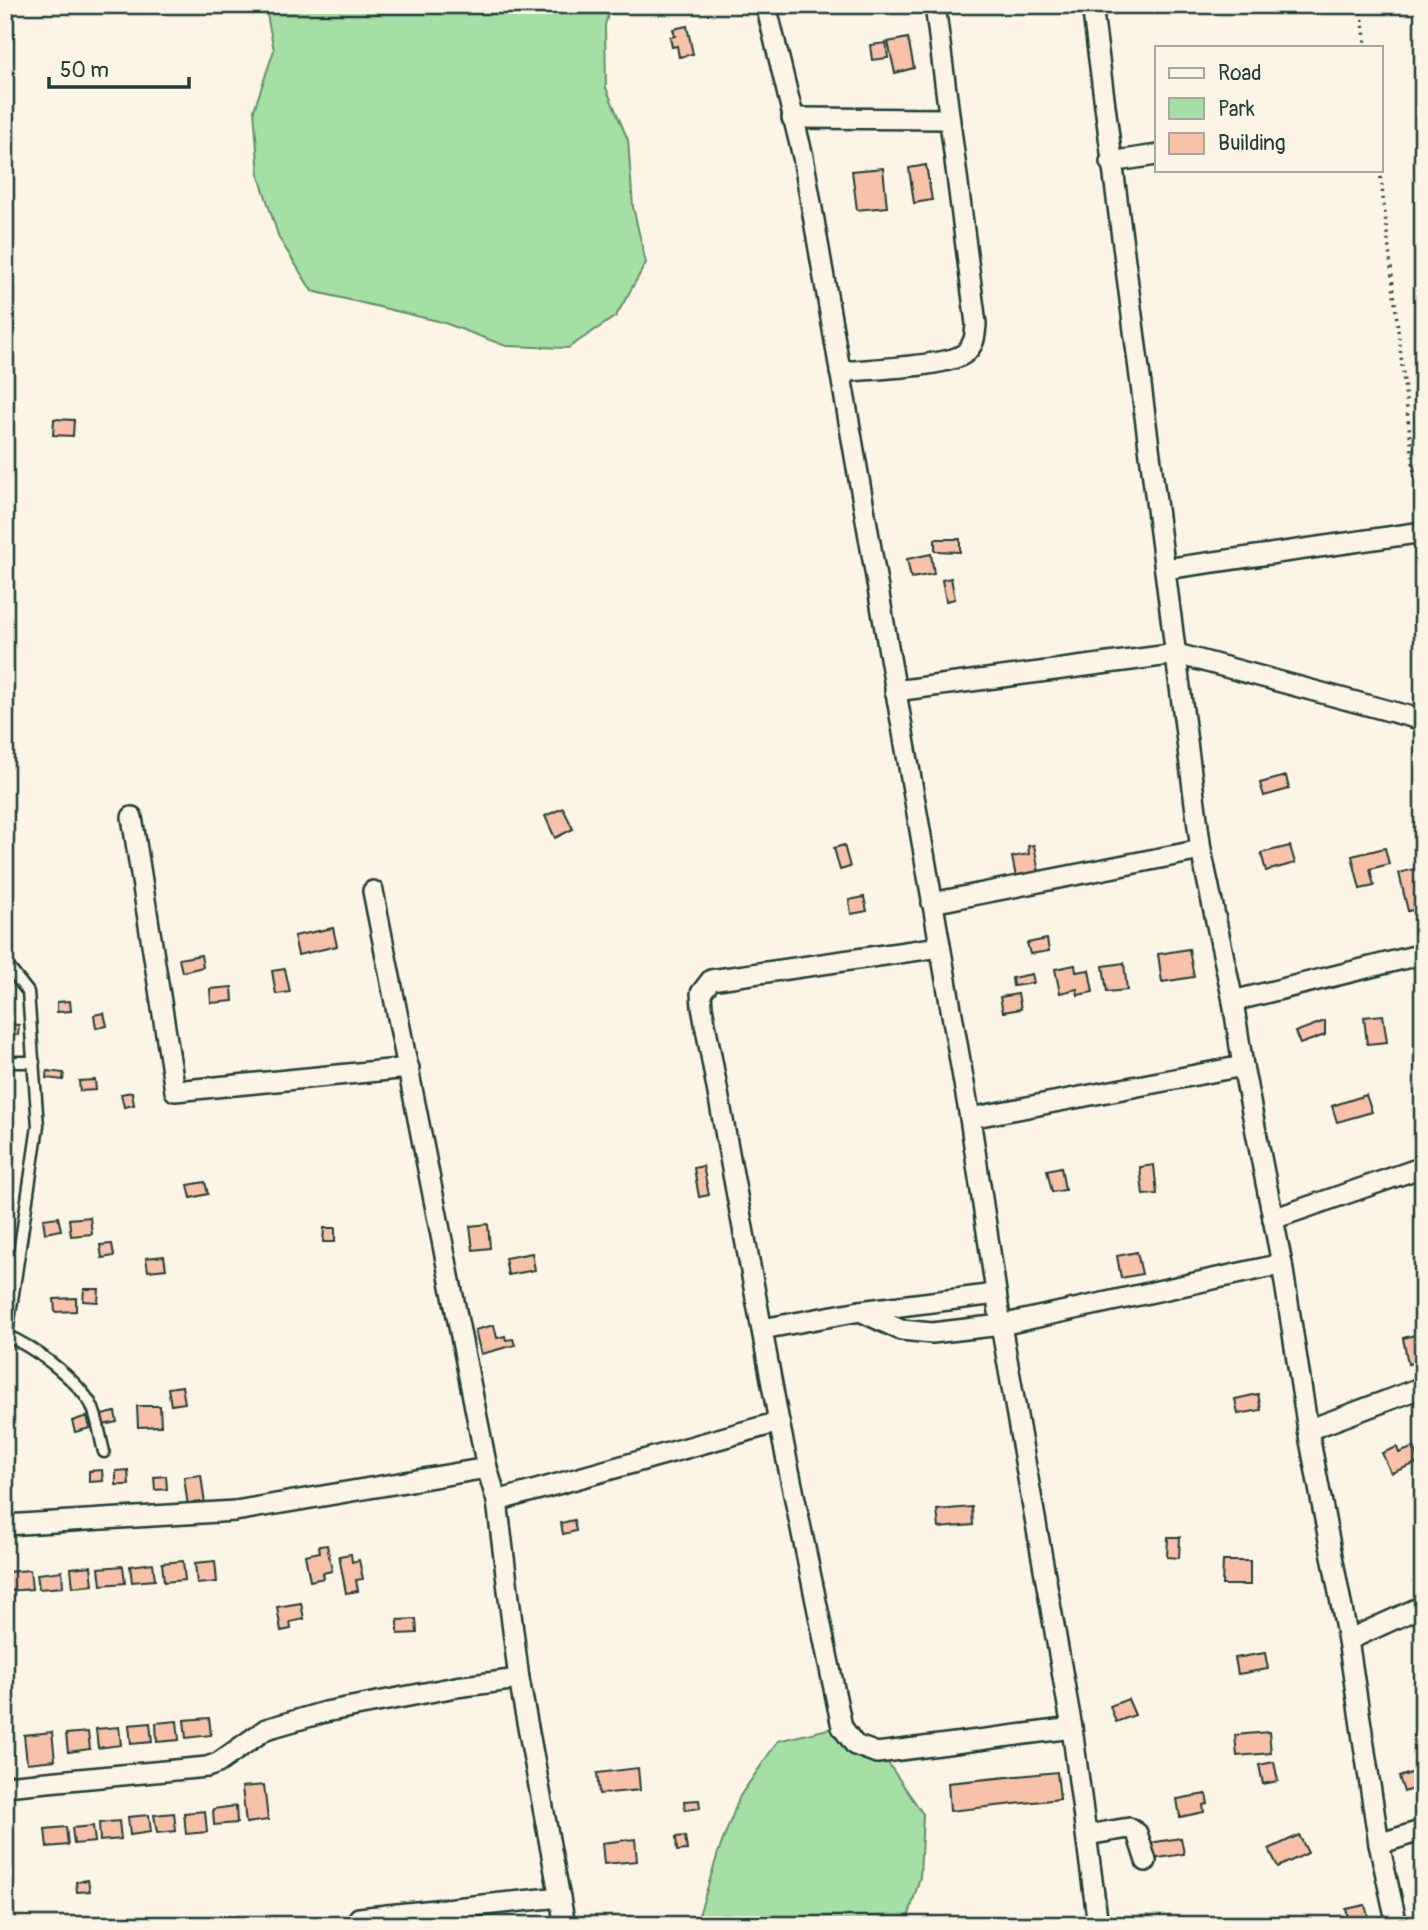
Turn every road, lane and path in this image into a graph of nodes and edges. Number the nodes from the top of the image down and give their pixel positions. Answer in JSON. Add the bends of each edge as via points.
{"nodes":[{"id":1,"x":766,"y":5,"type":"edge"},
{"id":2,"x":934,"y":5,"type":"edge"},
{"id":3,"x":1092,"y":5,"type":"edge"},
{"id":4,"x":1361,"y":5,"type":"edge"},
{"id":5,"x":1366,"y":46,"type":"edge"},
{"id":6,"x":792,"y":118,"type":"junction"},
{"id":7,"x":949,"y":119,"type":"junction"},
{"id":8,"x":1155,"y":155,"type":"edge"},
{"id":9,"x":1110,"y":162,"type":"junction"},
{"id":10,"x":1380,"y":172,"type":"edge"},
{"id":11,"x":840,"y":372,"type":"junction"},
{"id":12,"x":1422,"y":533,"type":"edge"},
{"id":13,"x":1165,"y":569,"type":"junction"},
{"id":14,"x":1177,"y":654,"type":"junction"},
{"id":15,"x":895,"y":691,"type":"junction"},
{"id":16,"x":1423,"y":720,"type":"edge"},
{"id":17,"x":132,"y":817,"type":"dead end"},
{"id":18,"x":1201,"y":850,"type":"junction"},
{"id":19,"x":373,"y":891,"type":"dead end"},
{"id":20,"x":932,"y":904,"type":"junction"},
{"id":21,"x":940,"y":947,"type":"junction"},
{"id":22,"x":1423,"y":954,"type":"edge"},
{"id":23,"x":5,"y":963,"type":"edge"},
{"id":24,"x":1233,"y":1001,"type":"junction"},
{"id":25,"x":5,"y":1062,"type":"edge"},
{"id":26,"x":34,"y":1062,"type":"junction"},
{"id":27,"x":1243,"y":1066,"type":"junction"},
{"id":28,"x":409,"y":1068,"type":"junction"},
{"id":29,"x":970,"y":1118,"type":"junction"},
{"id":30,"x":1423,"y":1167,"type":"edge"},
{"id":31,"x":1273,"y":1219,"type":"junction"},
{"id":32,"x":1282,"y":1264,"type":"junction"},
{"id":33,"x":996,"y":1294,"type":"junction"},
{"id":34,"x":860,"y":1311,"type":"junction"},
{"id":35,"x":1001,"y":1325,"type":"junction"},
{"id":36,"x":762,"y":1329,"type":"junction"},
{"id":37,"x":6,"y":1335,"type":"edge"},
{"id":38,"x":1423,"y":1387,"type":"edge"},
{"id":39,"x":779,"y":1422,"type":"junction"},
{"id":40,"x":1308,"y":1430,"type":"junction"},
{"id":41,"x":104,"y":1452,"type":"dead end"},
{"id":42,"x":487,"y":1468,"type":"junction"},
{"id":43,"x":497,"y":1501,"type":"junction"},
{"id":44,"x":5,"y":1525,"type":"edge"},
{"id":45,"x":1423,"y":1606,"type":"edge"},
{"id":46,"x":1348,"y":1640,"type":"junction"},
{"id":47,"x":519,"y":1679,"type":"junction"},
{"id":48,"x":1072,"y":1728,"type":"junction"},
{"id":49,"x":5,"y":1786,"type":"edge"},
{"id":50,"x":1423,"y":1830,"type":"edge"},
{"id":51,"x":1087,"y":1835,"type":"junction"},
{"id":52,"x":1379,"y":1844,"type":"junction"},
{"id":53,"x":1146,"y":1861,"type":"dead end"},
{"id":54,"x":560,"y":1897,"type":"junction"},
{"id":55,"x":359,"y":1918,"type":"dead end"},
{"id":56,"x":565,"y":1925,"type":"edge"},
{"id":57,"x":1098,"y":1925,"type":"edge"},
{"id":58,"x":1397,"y":1925,"type":"edge"}],
"edges":[{"from":1,"to":6,"type":"street"},
{"from":2,"to":7,"type":"street"},
{"from":3,"to":9,"type":"street"},
{"from":4,"to":5,"type":"path"},
{"from":6,"to":7,"type":"street"},
{"from":6,"to":11,"type":"street","via":[[803,157]]},
{"from":7,"to":11,"type":"street","via":[[976,324],[974,343],[962,356],[944,362]]},
{"from":8,"to":9,"type":"street"},
{"from":9,"to":13,"type":"street"},
{"from":10,"to":12,"type":"path"},
{"from":11,"to":15,"type":"street"},
{"from":12,"to":13,"type":"street"},
{"from":13,"to":14,"type":"street"},
{"from":14,"to":15,"type":"street"},
{"from":14,"to":16,"type":"street"},
{"from":14,"to":18,"type":"street"},
{"from":15,"to":20,"type":"street"},
{"from":17,"to":28,"type":"street","via":[[175,1091]]},
{"from":18,"to":20,"type":"street"},
{"from":18,"to":24,"type":"street"},
{"from":19,"to":28,"type":"street"},
{"from":20,"to":21,"type":"street"},
{"from":21,"to":29,"type":"street"},
{"from":21,"to":36,"type":"street","via":[[710,980],[701,993]]},
{"from":22,"to":24,"type":"street"},
{"from":23,"to":26,"type":"lane","via":[[28,992]]},
{"from":24,"to":27,"type":"street"},
{"from":25,"to":26,"type":"lane"},
{"from":26,"to":37,"type":"lane","via":[[38,1126]]},
{"from":27,"to":29,"type":"street"},
{"from":27,"to":31,"type":"street"},
{"from":28,"to":42,"type":"street"},
{"from":29,"to":33,"type":"street"},
{"from":30,"to":31,"type":"street"},
{"from":31,"to":32,"type":"street"},
{"from":32,"to":35,"type":"street"},
{"from":32,"to":40,"type":"street"},
{"from":33,"to":34,"type":"street"},
{"from":33,"to":35,"type":"street"},
{"from":34,"to":35,"type":"street","via":[[901,1330],[932,1333]]},
{"from":34,"to":36,"type":"street"},
{"from":35,"to":48,"type":"street"},
{"from":36,"to":39,"type":"street"},
{"from":37,"to":41,"type":"lane","via":[[72,1381],[92,1406]]},
{"from":38,"to":40,"type":"street"},
{"from":39,"to":43,"type":"street"},
{"from":39,"to":48,"type":"street","via":[[842,1727],[855,1745],[877,1753]]},
{"from":40,"to":46,"type":"street"},
{"from":42,"to":43,"type":"street"},
{"from":42,"to":44,"type":"street","via":[[235,1511]]},
{"from":43,"to":47,"type":"street"},
{"from":45,"to":46,"type":"street"},
{"from":46,"to":52,"type":"street"},
{"from":47,"to":49,"type":"street","via":[[325,1712],[266,1729],[207,1767]]},
{"from":47,"to":54,"type":"street"},
{"from":48,"to":51,"type":"street"},
{"from":50,"to":52,"type":"street"},
{"from":51,"to":53,"type":"street","via":[[1129,1828],[1137,1833]]},
{"from":51,"to":57,"type":"street"},
{"from":52,"to":58,"type":"street"},
{"from":54,"to":55,"type":"street"},
{"from":54,"to":56,"type":"street"}]}
